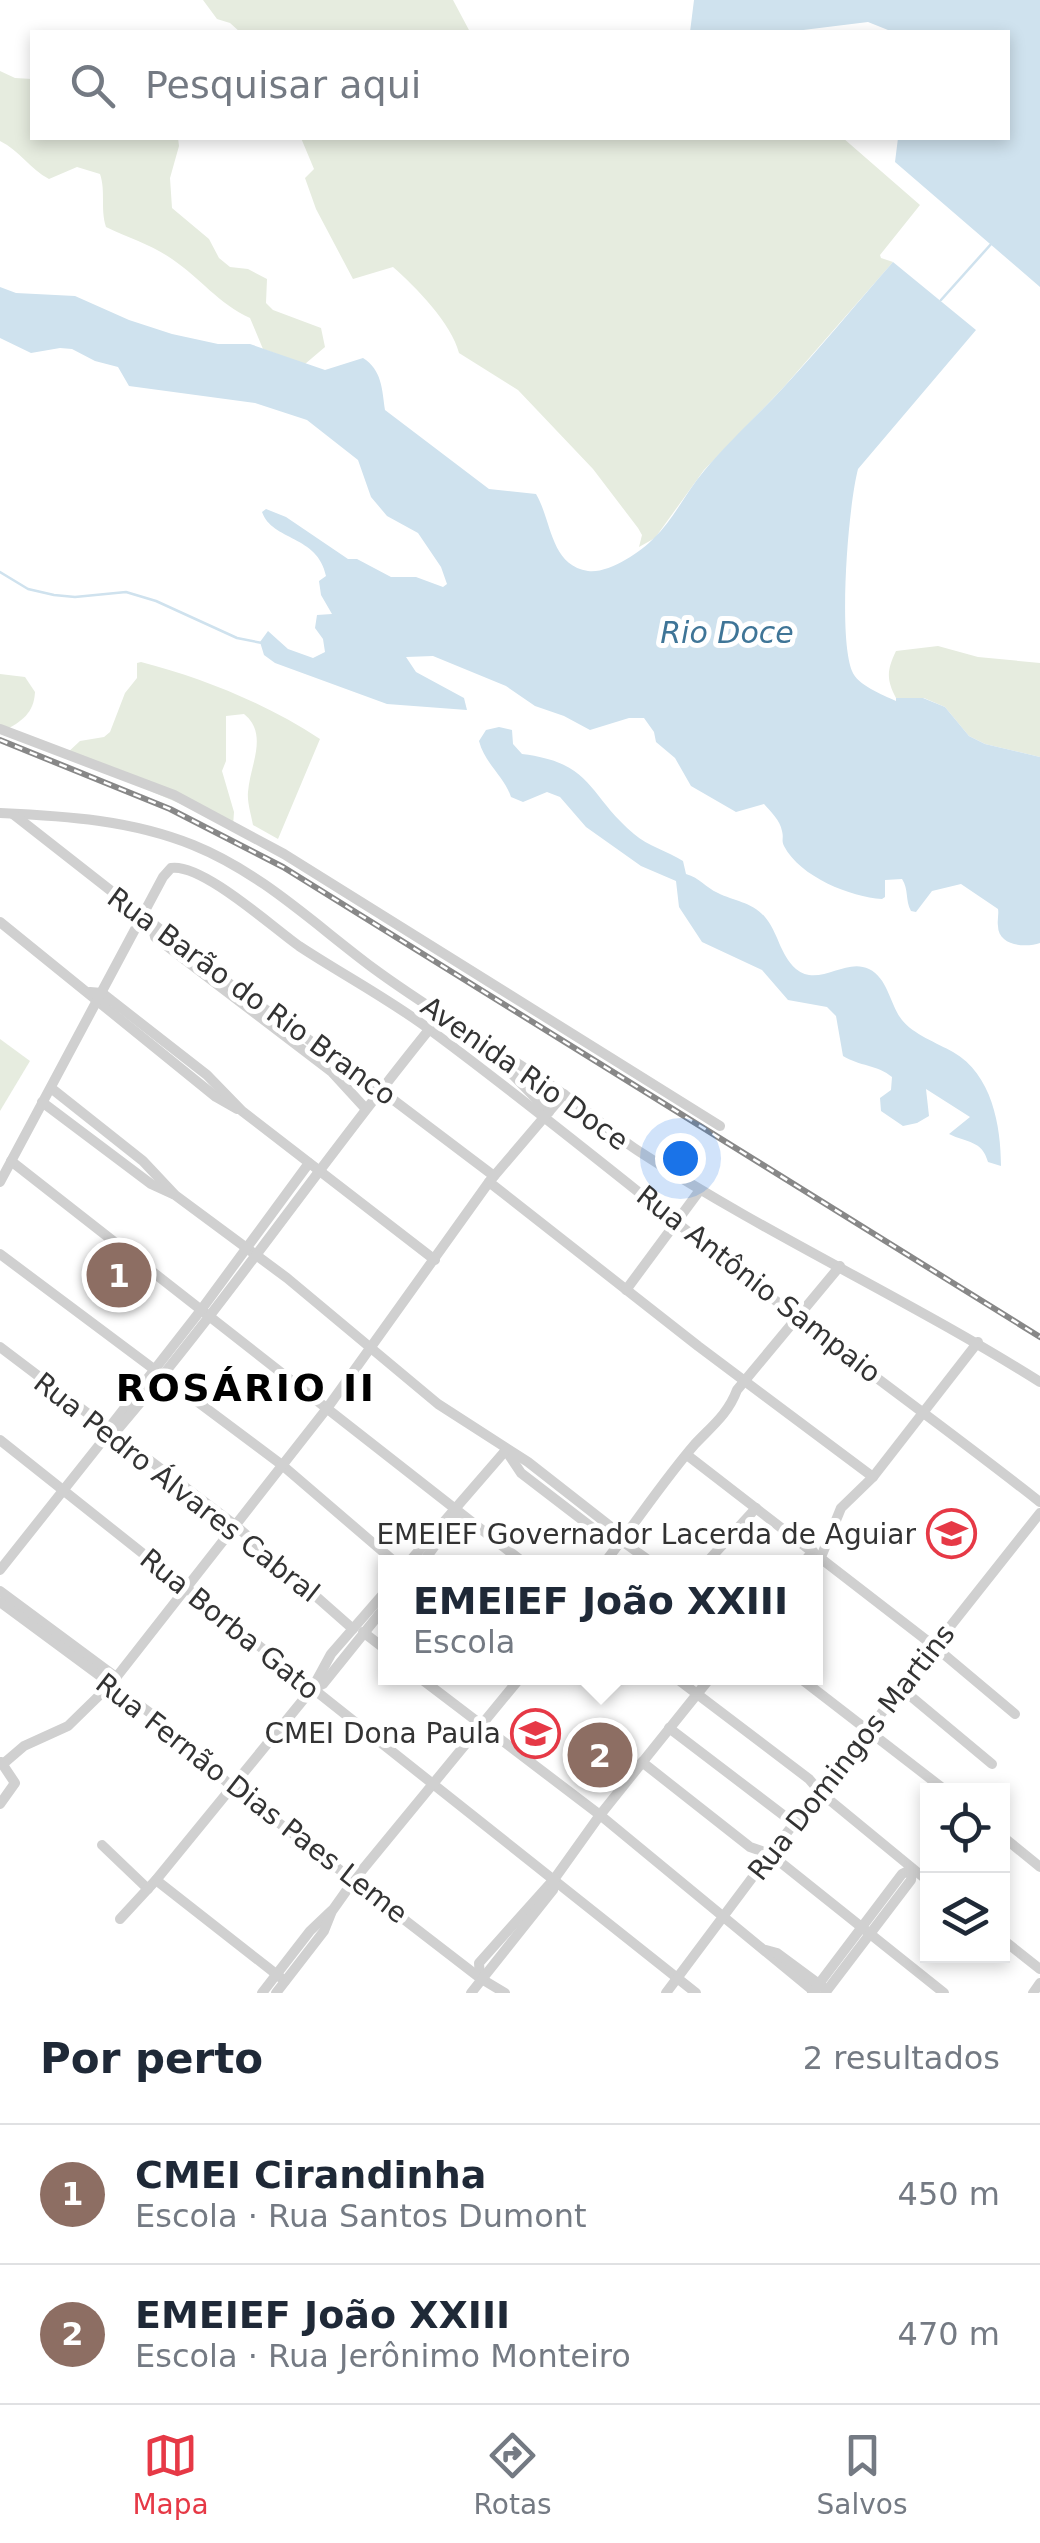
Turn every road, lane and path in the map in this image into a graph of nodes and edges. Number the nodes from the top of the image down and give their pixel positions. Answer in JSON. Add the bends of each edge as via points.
{"nodes":[{"id":1,"x":0,"y":729,"type":"edge"},
{"id":2,"x":6,"y":813,"type":"edge"},
{"id":3,"x":147,"y":920,"type":"junction"},
{"id":4,"x":0,"y":922,"type":"edge"},
{"id":5,"x":100,"y":998,"type":"junction"},
{"id":6,"x":441,"y":1015,"type":"junction"},
{"id":7,"x":430,"y":1029,"type":"junction"},
{"id":8,"x":498,"y":1053,"type":"junction"},
{"id":9,"x":51,"y":1088,"type":"junction"},
{"id":10,"x":379,"y":1089,"type":"junction"},
{"id":11,"x":564,"y":1094,"type":"junction"},
{"id":12,"x":42,"y":1102,"type":"junction"},
{"id":13,"x":365,"y":1108,"type":"junction"},
{"id":14,"x":547,"y":1115,"type":"junction"},
{"id":15,"x":720,"y":1126,"type":"dead end"},
{"id":16,"x":11,"y":1161,"type":"junction"},
{"id":17,"x":309,"y":1163,"type":"junction"},
{"id":18,"x":320,"y":1172,"type":"junction"},
{"id":19,"x":491,"y":1179,"type":"junction"},
{"id":20,"x":0,"y":1182,"type":"edge"},
{"id":21,"x":700,"y":1190,"type":"junction"},
{"id":22,"x":175,"y":1195,"type":"junction"},
{"id":23,"x":678,"y":1220,"type":"junction"},
{"id":24,"x":250,"y":1251,"type":"junction"},
{"id":25,"x":0,"y":1254,"type":"edge"},
{"id":26,"x":435,"y":1260,"type":"junction"},
{"id":27,"x":840,"y":1266,"type":"junction"},
{"id":28,"x":626,"y":1290,"type":"junction"},
{"id":29,"x":205,"y":1314,"type":"junction"},
{"id":30,"x":798,"y":1318,"type":"junction"},
{"id":31,"x":978,"y":1342,"type":"junction"},
{"id":32,"x":0,"y":1347,"type":"edge"},
{"id":33,"x":370,"y":1348,"type":"junction"},
{"id":34,"x":160,"y":1371,"type":"junction"},
{"id":35,"x":745,"y":1380,"type":"junction"},
{"id":36,"x":1040,"y":1382,"type":"edge"},
{"id":37,"x":328,"y":1407,"type":"junction"},
{"id":38,"x":925,"y":1411,"type":"junction"},
{"id":39,"x":107,"y":1434,"type":"junction"},
{"id":40,"x":0,"y":1440,"type":"edge"},
{"id":41,"x":506,"y":1450,"type":"junction"},
{"id":42,"x":688,"y":1455,"type":"junction"},
{"id":43,"x":282,"y":1465,"type":"junction"},
{"id":44,"x":873,"y":1476,"type":"junction"},
{"id":45,"x":64,"y":1491,"type":"junction"},
{"id":46,"x":1040,"y":1502,"type":"edge"},
{"id":47,"x":456,"y":1508,"type":"junction"},
{"id":48,"x":756,"y":1508,"type":"junction"},
{"id":49,"x":1040,"y":1513,"type":"edge"},
{"id":50,"x":235,"y":1525,"type":"junction"},
{"id":51,"x":622,"y":1541,"type":"junction"},
{"id":52,"x":817,"y":1554,"type":"joint"},
{"id":53,"x":387,"y":1555,"type":"edge"},
{"id":54,"x":415,"y":1555,"type":"edge"},
{"id":55,"x":428,"y":1555,"type":"edge"},
{"id":56,"x":514,"y":1555,"type":"edge"},
{"id":57,"x":611,"y":1555,"type":"edge"},
{"id":58,"x":641,"y":1555,"type":"edge"},
{"id":59,"x":713,"y":1555,"type":"edge"},
{"id":60,"x":823,"y":1559,"type":"edge"},
{"id":61,"x":0,"y":1570,"type":"edge"},
{"id":62,"x":187,"y":1588,"type":"junction"},
{"id":63,"x":0,"y":1592,"type":"edge"},
{"id":64,"x":0,"y":1602,"type":"edge"},
{"id":65,"x":378,"y":1602,"type":"edge"},
{"id":66,"x":378,"y":1614,"type":"edge"},
{"id":67,"x":358,"y":1630,"type":"junction"},
{"id":68,"x":378,"y":1644,"type":"edge"},
{"id":69,"x":934,"y":1646,"type":"junction"},
{"id":70,"x":113,"y":1680,"type":"junction"},
{"id":71,"x":429,"y":1685,"type":"edge"},
{"id":72,"x":514,"y":1685,"type":"edge"},
{"id":73,"x":686,"y":1685,"type":"edge"},
{"id":74,"x":704,"y":1685,"type":"edge"},
{"id":75,"x":809,"y":1685,"type":"edge"},
{"id":76,"x":312,"y":1689,"type":"junction"},
{"id":77,"x":902,"y":1689,"type":"junction"},
{"id":78,"x":697,"y":1692,"type":"junction"},
{"id":79,"x":1014,"y":1714,"type":"dead end"},
{"id":80,"x":481,"y":1726,"type":"junction"},
{"id":81,"x":669,"y":1728,"type":"junction"},
{"id":82,"x":869,"y":1733,"type":"junction"},
{"id":83,"x":1,"y":1762,"type":"edge"},
{"id":84,"x":642,"y":1762,"type":"junction"},
{"id":85,"x":992,"y":1764,"type":"dead end"},
{"id":86,"x":936,"y":1783,"type":"edge"},
{"id":87,"x":232,"y":1786,"type":"junction"},
{"id":88,"x":432,"y":1786,"type":"junction"},
{"id":89,"x":820,"y":1793,"type":"junction"},
{"id":90,"x":0,"y":1804,"type":"edge"},
{"id":91,"x":600,"y":1815,"type":"junction"},
{"id":92,"x":796,"y":1824,"type":"junction"},
{"id":93,"x":1010,"y":1843,"type":"edge"},
{"id":94,"x":102,"y":1846,"type":"dead end"},
{"id":95,"x":770,"y":1854,"type":"junction"},
{"id":96,"x":1040,"y":1867,"type":"edge"},
{"id":97,"x":912,"y":1869,"type":"junction"},
{"id":98,"x":920,"y":1875,"type":"edge"},
{"id":99,"x":555,"y":1878,"type":"junction"},
{"id":100,"x":354,"y":1880,"type":"junction"},
{"id":101,"x":152,"y":1884,"type":"junction"},
{"id":102,"x":724,"y":1916,"type":"junction"},
{"id":103,"x":120,"y":1919,"type":"dead end"},
{"id":104,"x":866,"y":1930,"type":"junction"},
{"id":105,"x":1010,"y":1945,"type":"edge"},
{"id":106,"x":1040,"y":1968,"type":"edge"},
{"id":107,"x":281,"y":1978,"type":"junction"},
{"id":108,"x":480,"y":1978,"type":"junction"},
{"id":109,"x":679,"y":1978,"type":"junction"},
{"id":110,"x":1040,"y":1983,"type":"edge"},
{"id":111,"x":820,"y":1991,"type":"edge"},
{"id":112,"x":262,"y":1993,"type":"edge"},
{"id":113,"x":276,"y":1993,"type":"edge"},
{"id":114,"x":471,"y":1993,"type":"edge"},
{"id":115,"x":506,"y":1993,"type":"edge"},
{"id":116,"x":666,"y":1993,"type":"edge"},
{"id":117,"x":696,"y":1993,"type":"edge"},
{"id":118,"x":944,"y":1993,"type":"edge"},
{"id":119,"x":1032,"y":1993,"type":"edge"}],
"edges":[{"from":1,"to":15,"type":"street","via":[[174,795],[284,854]]},
{"from":2,"to":3,"type":"street","name":"Rua Barão do Rio Branco"},
{"from":2,"to":6,"type":"street","name":"Avenida Rio Doce","via":[[122,824],[196,846],[292,903]]},
{"from":3,"to":5,"type":"street"},
{"from":3,"to":7,"type":"street","name":"Rua Antônio Sampaio","via":[[163,877],[180,867]]},
{"from":3,"to":10,"type":"street","name":"Rua Barão do Rio Branco"},
{"from":3,"to":13,"type":"street","via":[[155,937],[332,1072]]},
{"from":4,"to":5,"type":"street"},
{"from":5,"to":9,"type":"street"},
{"from":5,"to":17,"type":"street","via":[[207,1076]]},
{"from":6,"to":7,"type":"street"},
{"from":6,"to":8,"type":"street","name":"Avenida Rio Doce"},
{"from":7,"to":10,"type":"street"},
{"from":7,"to":14,"type":"street","name":"Rua Antônio Sampaio"},
{"from":8,"to":11,"type":"street","name":"Avenida Rio Doce"},
{"from":8,"to":14,"type":"street"},
{"from":9,"to":12,"type":"street"},
{"from":9,"to":22,"type":"street"},
{"from":10,"to":13,"type":"street"},
{"from":10,"to":19,"type":"street","name":"Rua Barão do Rio Branco"},
{"from":11,"to":14,"type":"street"},
{"from":11,"to":21,"type":"street","name":"Avenida Rio Doce"},
{"from":12,"to":16,"type":"street"},
{"from":12,"to":22,"type":"street"},
{"from":13,"to":18,"type":"street"},
{"from":14,"to":19,"type":"street"},
{"from":14,"to":23,"type":"street","name":"Rua Antônio Sampaio"},
{"from":16,"to":20,"type":"street"},
{"from":16,"to":29,"type":"street"},
{"from":17,"to":18,"type":"street"},
{"from":17,"to":24,"type":"street"},
{"from":18,"to":24,"type":"street"},
{"from":18,"to":26,"type":"street"},
{"from":19,"to":26,"type":"street"},
{"from":19,"to":28,"type":"street","name":"Rua Barão do Rio Branco"},
{"from":21,"to":23,"type":"street"},
{"from":21,"to":27,"type":"street","name":"Avenida Rio Doce"},
{"from":22,"to":24,"type":"street"},
{"from":23,"to":28,"type":"street"},
{"from":23,"to":30,"type":"street","name":"Rua Antônio Sampaio"},
{"from":24,"to":29,"type":"street"},
{"from":24,"to":33,"type":"street"},
{"from":25,"to":34,"type":"street"},
{"from":26,"to":33,"type":"street"},
{"from":27,"to":30,"type":"street"},
{"from":27,"to":31,"type":"street","name":"Avenida Rio Doce"},
{"from":28,"to":35,"type":"street"},
{"from":29,"to":34,"type":"street"},
{"from":29,"to":37,"type":"street"},
{"from":30,"to":35,"type":"street"},
{"from":30,"to":38,"type":"street","name":"Rua Antônio Sampaio"},
{"from":31,"to":36,"type":"street","name":"Avenida Rio Doce"},
{"from":31,"to":38,"type":"street"},
{"from":32,"to":39,"type":"street","name":"Rua Pedro Álvares Cabral"},
{"from":33,"to":37,"type":"street"},
{"from":33,"to":41,"type":"street"},
{"from":34,"to":39,"type":"street"},
{"from":34,"to":43,"type":"street"},
{"from":35,"to":42,"type":"street","via":[[715,1428]]},
{"from":35,"to":44,"type":"street"},
{"from":37,"to":43,"type":"street"},
{"from":37,"to":47,"type":"street"},
{"from":38,"to":44,"type":"street"},
{"from":38,"to":46,"type":"street","name":"Rua Antônio Sampaio"},
{"from":39,"to":45,"type":"street"},
{"from":39,"to":50,"type":"street","name":"Rua Pedro Álvares Cabral"},
{"from":40,"to":45,"type":"street","name":"Rua Borba Gato"},
{"from":41,"to":47,"type":"street"},
{"from":41,"to":51,"type":"street","via":[[521,1473],[607,1539]]},
{"from":42,"to":48,"type":"street"},
{"from":42,"to":51,"type":"street"},
{"from":43,"to":50,"type":"street"},
{"from":43,"to":53,"type":"street"},
{"from":44,"to":52,"type":"street","via":[[841,1508]]},
{"from":45,"to":61,"type":"street"},
{"from":45,"to":62,"type":"street","name":"Rua Borba Gato"},
{"from":47,"to":54,"type":"street"},
{"from":47,"to":55,"type":"street"},
{"from":47,"to":56,"type":"street"},
{"from":48,"to":52,"type":"street"},
{"from":48,"to":59,"type":"street"},
{"from":49,"to":69,"type":"street","name":"Rua Domingos Martins"},
{"from":50,"to":62,"type":"street"},
{"from":50,"to":67,"type":"street","name":"Rua Pedro Álvares Cabral"},
{"from":51,"to":57,"type":"street"},
{"from":51,"to":58,"type":"street"},
{"from":60,"to":69,"type":"street"},
{"from":62,"to":70,"type":"street"},
{"from":62,"to":76,"type":"street","name":"Rua Borba Gato"},
{"from":63,"to":70,"type":"street"},
{"from":64,"to":70,"type":"street","name":"Rua Fernão Dias Paes Leme"},
{"from":65,"to":67,"type":"street"},
{"from":66,"to":67,"type":"street"},
{"from":67,"to":68,"type":"street","name":"Rua Pedro Álvares Cabral"},
{"from":67,"to":76,"type":"street","via":[[331,1654]]},
{"from":69,"to":77,"type":"street","name":"Rua Domingos Martins"},
{"from":69,"to":79,"type":"street"},
{"from":70,"to":83,"type":"street","via":[[68,1726]]},
{"from":70,"to":87,"type":"street","name":"Rua Fernão Dias Paes Leme"},
{"from":71,"to":80,"type":"street"},
{"from":72,"to":80,"type":"street"},
{"from":73,"to":78,"type":"street"},
{"from":74,"to":78,"type":"street"},
{"from":75,"to":82,"type":"street"},
{"from":76,"to":87,"type":"street"},
{"from":76,"to":88,"type":"street","name":"Rua Borba Gato"},
{"from":77,"to":82,"type":"street","name":"Rua Domingos Martins"},
{"from":77,"to":85,"type":"street"},
{"from":78,"to":81,"type":"street"},
{"from":78,"to":89,"type":"street"},
{"from":80,"to":88,"type":"street"},
{"from":80,"to":91,"type":"street"},
{"from":81,"to":84,"type":"street"},
{"from":81,"to":92,"type":"street"},
{"from":82,"to":86,"type":"street"},
{"from":82,"to":89,"type":"street","name":"Rua Domingos Martins"},
{"from":83,"to":90,"type":"street","via":[[15,1783]]},
{"from":84,"to":91,"type":"street"},
{"from":84,"to":95,"type":"street","via":[[750,1847]]},
{"from":87,"to":100,"type":"street","name":"Rua Fernão Dias Paes Leme"},
{"from":87,"to":101,"type":"street"},
{"from":88,"to":99,"type":"street","name":"Rua Borba Gato"},
{"from":88,"to":100,"type":"street"},
{"from":89,"to":92,"type":"street","name":"Rua Domingos Martins"},
{"from":89,"to":97,"type":"street"},
{"from":91,"to":99,"type":"street"},
{"from":91,"to":102,"type":"street"},
{"from":92,"to":95,"type":"street","name":"Rua Domingos Martins"},
{"from":93,"to":96,"type":"street"},
{"from":94,"to":101,"type":"street"},
{"from":95,"to":102,"type":"street","name":"Rua Domingos Martins"},
{"from":95,"to":104,"type":"street"},
{"from":97,"to":98,"type":"street"},
{"from":97,"to":104,"type":"street","via":[[911,1880]]},
{"from":99,"to":108,"type":"street","via":[[553,1890]]},
{"from":99,"to":109,"type":"street","name":"Rua Borba Gato"},
{"from":100,"to":107,"type":"street","via":[[324,1931]]},
{"from":100,"to":108,"type":"street","name":"Rua Fernão Dias Paes Leme"},
{"from":101,"to":103,"type":"street"},
{"from":101,"to":107,"type":"street"},
{"from":102,"to":109,"type":"street","name":"Rua Domingos Martins"},
{"from":102,"to":111,"type":"street","via":[[772,1960]]},
{"from":104,"to":111,"type":"street"},
{"from":104,"to":118,"type":"street"},
{"from":105,"to":106,"type":"street"},
{"from":107,"to":112,"type":"street"},
{"from":107,"to":113,"type":"street"},
{"from":108,"to":114,"type":"street"},
{"from":108,"to":115,"type":"street","name":"Rua Fernão Dias Paes Leme"},
{"from":109,"to":116,"type":"street","name":"Rua Domingos Martins"},
{"from":109,"to":117,"type":"street","name":"Rua Borba Gato"},
{"from":110,"to":119,"type":"street"}]}
